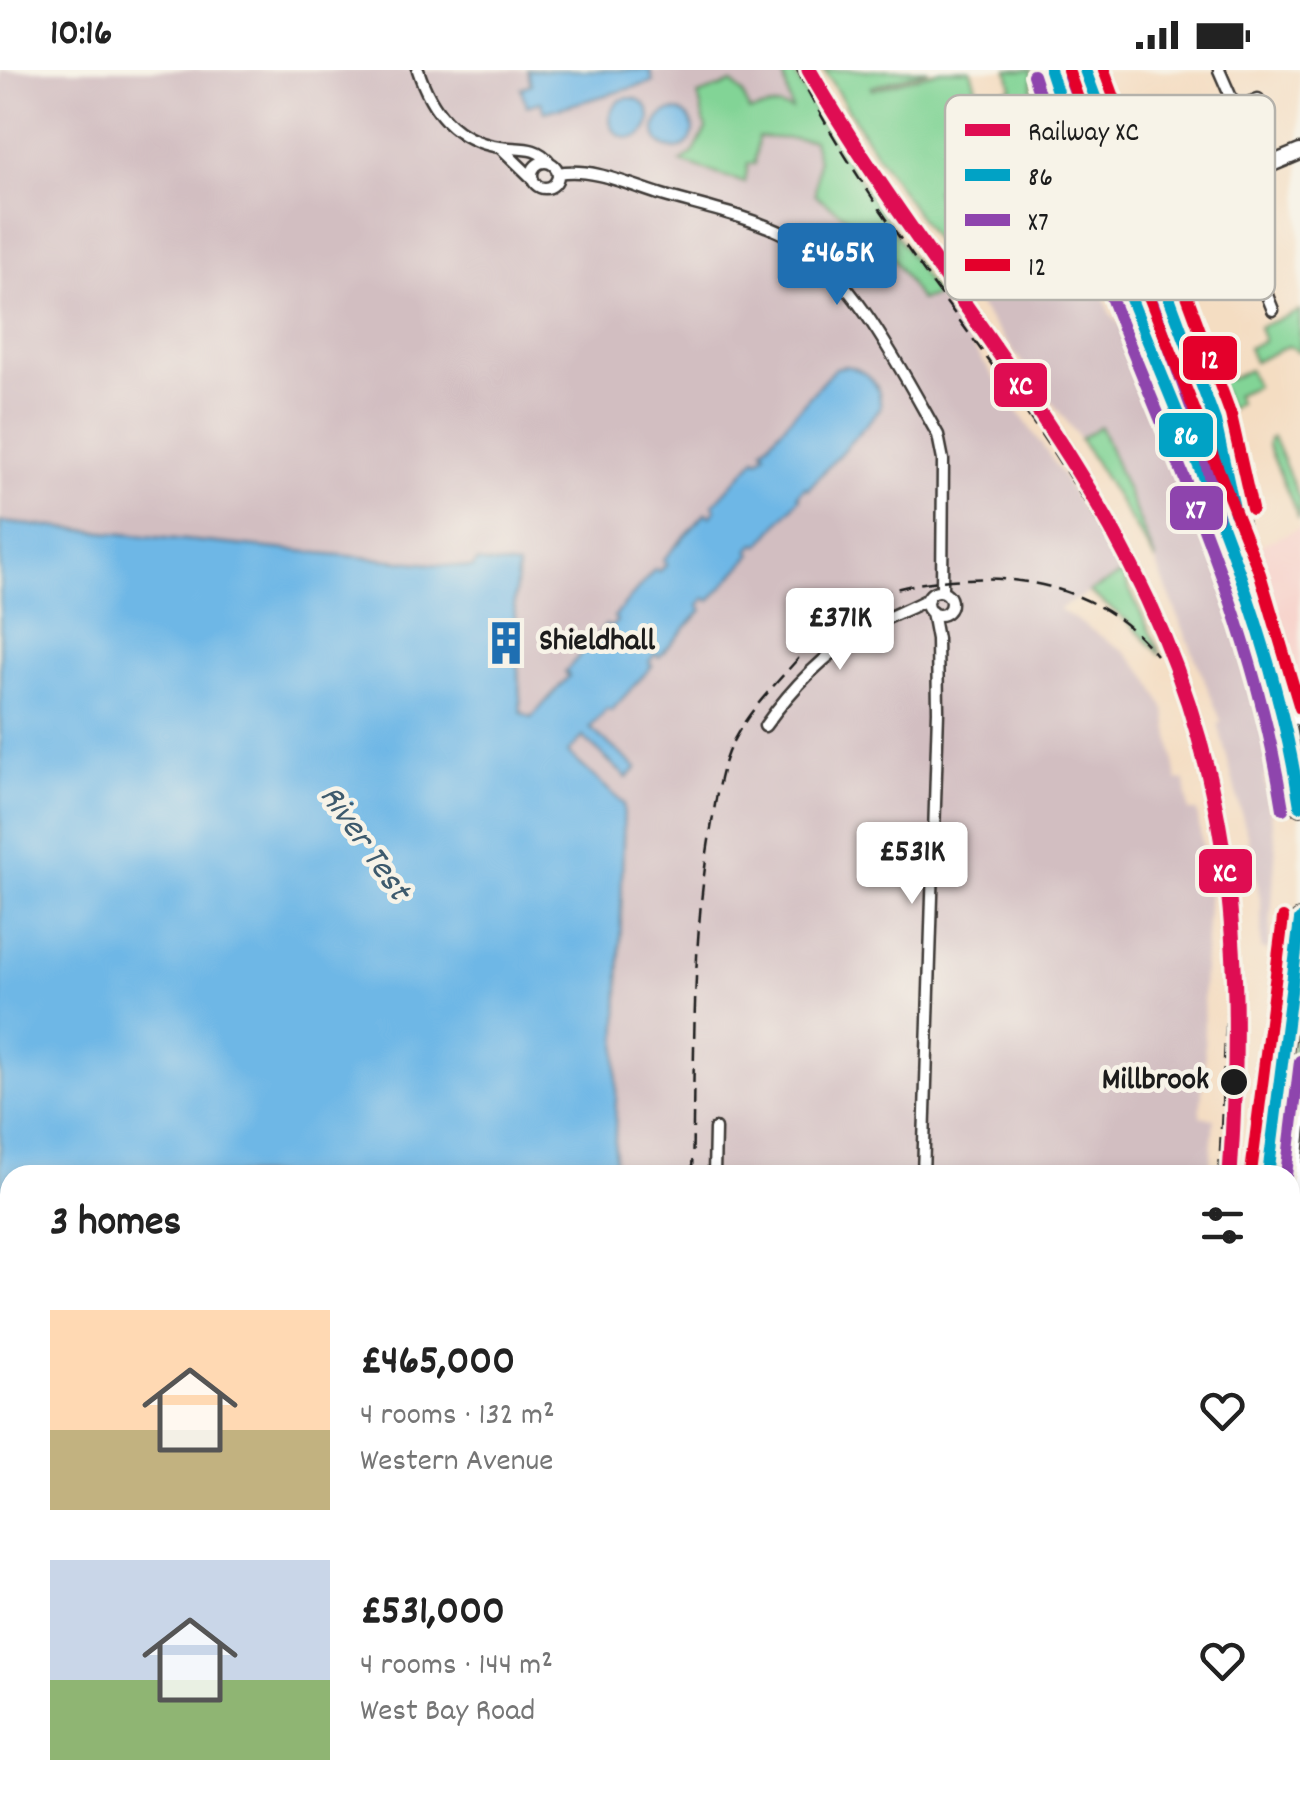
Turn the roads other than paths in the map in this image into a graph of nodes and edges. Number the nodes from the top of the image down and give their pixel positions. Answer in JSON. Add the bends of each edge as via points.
{"nodes":[{"id":1,"x":418,"y":70,"type":"edge"},
{"id":2,"x":1041,"y":70,"type":"edge"},
{"id":3,"x":1050,"y":70,"type":"edge"},
{"id":4,"x":1085,"y":70,"type":"edge"},
{"id":5,"x":1099,"y":70,"type":"edge"},
{"id":6,"x":1220,"y":70,"type":"edge"},
{"id":7,"x":1046,"y":95,"type":"edge"},
{"id":8,"x":1058,"y":95,"type":"edge"},
{"id":9,"x":1093,"y":95,"type":"edge"},
{"id":10,"x":1108,"y":95,"type":"edge"},
{"id":11,"x":1230,"y":95,"type":"edge"},
{"id":12,"x":500,"y":147,"type":"junction"},
{"id":13,"x":1300,"y":152,"type":"edge"},
{"id":14,"x":550,"y":162,"type":"junction"},
{"id":15,"x":1275,"y":163,"type":"edge"},
{"id":16,"x":558,"y":173,"type":"junction"},
{"id":17,"x":532,"y":178,"type":"junction"},
{"id":18,"x":1131,"y":300,"type":"edge"},
{"id":19,"x":1137,"y":300,"type":"edge"},
{"id":20,"x":1172,"y":300,"type":"edge"},
{"id":21,"x":1269,"y":300,"type":"edge"},
{"id":22,"x":1273,"y":310,"type":"dead end"},
{"id":23,"x":1148,"y":344,"type":"junction"},
{"id":24,"x":942,"y":591,"type":"junction"},
{"id":25,"x":934,"y":609,"type":"junction"},
{"id":26,"x":1300,"y":716,"type":"edge"},
{"id":27,"x":765,"y":726,"type":"dead end"},
{"id":28,"x":1300,"y":806,"type":"edge"},
{"id":29,"x":1300,"y":920,"type":"edge"},
{"id":30,"x":1300,"y":1097,"type":"edge"},
{"id":31,"x":715,"y":1129,"type":"dead end"},
{"id":32,"x":714,"y":1165,"type":"edge"},
{"id":33,"x":923,"y":1165,"type":"edge"},
{"id":34,"x":1269,"y":1165,"type":"edge"},
{"id":35,"x":1293,"y":1165,"type":"edge"}],
"edges":[{"from":1,"to":12,"type":"street","via":[[435,110],[466,135]]},
{"from":2,"to":7,"type":"street"},
{"from":3,"to":8,"type":"highway"},
{"from":4,"to":9,"type":"highway"},
{"from":5,"to":10,"type":"street"},
{"from":6,"to":11,"type":"street"},
{"from":12,"to":14,"type":"street","via":[[539,152]]},
{"from":12,"to":17,"type":"street"},
{"from":13,"to":15,"type":"street"},
{"from":14,"to":16,"type":"street"},
{"from":14,"to":17,"type":"street","via":[[538,164]]},
{"from":16,"to":17,"type":"street","via":[[546,188]]},
{"from":16,"to":24,"type":"street","via":[[598,175],[742,219],[788,236],[834,272],[942,448]]},
{"from":18,"to":23,"type":"highway"},
{"from":19,"to":23,"type":"street"},
{"from":20,"to":26,"type":"highway","via":[[1215,420],[1243,545]]},
{"from":21,"to":22,"type":"street"},
{"from":23,"to":28,"type":"highway","via":[[1261,632],[1283,702]]},
{"from":24,"to":25,"type":"street","via":[[932,593]]},
{"from":24,"to":25,"type":"street","via":[[950,607]]},
{"from":25,"to":27,"type":"street","via":[[906,611],[864,630],[793,691]]},
{"from":25,"to":33,"type":"street"},
{"from":29,"to":34,"type":"highway"},
{"from":30,"to":35,"type":"highway"},
{"from":31,"to":32,"type":"street"}]}
